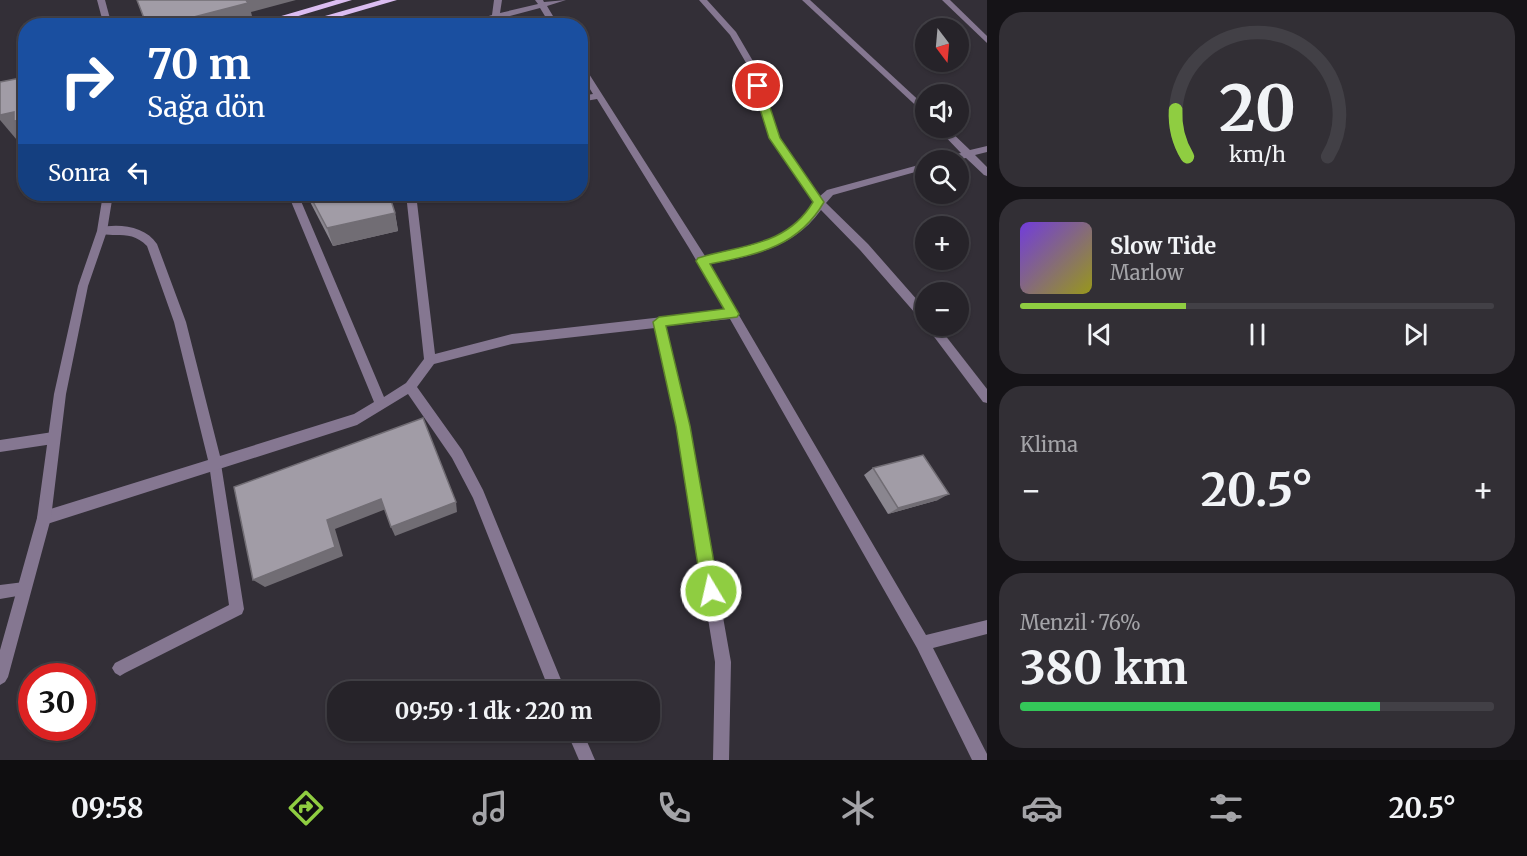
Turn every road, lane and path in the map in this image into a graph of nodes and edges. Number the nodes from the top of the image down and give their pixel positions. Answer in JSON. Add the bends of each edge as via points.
{"nodes":[{"id":1,"x":101,"y":0,"type":"edge"},
{"id":2,"x":347,"y":0,"type":"edge"},
{"id":3,"x":392,"y":0,"type":"edge"},
{"id":4,"x":498,"y":0,"type":"edge"},
{"id":5,"x":562,"y":0,"type":"edge"},
{"id":6,"x":703,"y":0,"type":"edge"},
{"id":7,"x":806,"y":0,"type":"edge"},
{"id":8,"x":946,"y":0,"type":"edge"},
{"id":9,"x":541,"y":2,"type":"edge"},
{"id":10,"x":496,"y":16,"type":"junction"},
{"id":11,"x":106,"y":18,"type":"edge"},
{"id":12,"x":281,"y":18,"type":"edge"},
{"id":13,"x":325,"y":18,"type":"edge"},
{"id":14,"x":489,"y":18,"type":"edge"},
{"id":15,"x":550,"y":18,"type":"edge"},
{"id":16,"x":987,"y":41,"type":"edge"},
{"id":17,"x":588,"y":79,"type":"edge"},
{"id":18,"x":599,"y":96,"type":"junction"},
{"id":19,"x":588,"y":98,"type":"edge"},
{"id":20,"x":915,"y":102,"type":"edge"},
{"id":21,"x":953,"y":138,"type":"edge"},
{"id":22,"x":987,"y":149,"type":"edge"},
{"id":23,"x":970,"y":154,"type":"junction"},
{"id":24,"x":915,"y":169,"type":"edge"},
{"id":25,"x":987,"y":173,"type":"edge"},
{"id":26,"x":107,"y":201,"type":"edge"},
{"id":27,"x":296,"y":201,"type":"edge"},
{"id":28,"x":412,"y":201,"type":"edge"},
{"id":29,"x":819,"y":202,"type":"junction"},
{"id":30,"x":102,"y":231,"type":"junction"},
{"id":31,"x":702,"y":261,"type":"junction"},
{"id":32,"x":915,"y":305,"type":"edge"},
{"id":33,"x":733,"y":314,"type":"junction"},
{"id":34,"x":659,"y":322,"type":"junction"},
{"id":35,"x":940,"y":336,"type":"edge"},
{"id":36,"x":430,"y":360,"type":"junction"},
{"id":37,"x":410,"y":387,"type":"junction"},
{"id":38,"x":987,"y":398,"type":"edge"},
{"id":39,"x":381,"y":405,"type":"junction"},
{"id":40,"x":53,"y":438,"type":"junction"},
{"id":41,"x":0,"y":446,"type":"edge"},
{"id":42,"x":215,"y":464,"type":"junction"},
{"id":43,"x":44,"y":518,"type":"junction"},
{"id":44,"x":24,"y":589,"type":"junction"},
{"id":45,"x":0,"y":592,"type":"edge"},
{"id":46,"x":987,"y":627,"type":"edge"},
{"id":47,"x":922,"y":643,"type":"junction"},
{"id":48,"x":120,"y":668,"type":"dead end"},
{"id":49,"x":0,"y":677,"type":"edge"},
{"id":50,"x":554,"y":681,"type":"edge"},
{"id":51,"x":578,"y":741,"type":"edge"},
{"id":52,"x":586,"y":760,"type":"edge"},
{"id":53,"x":721,"y":760,"type":"edge"},
{"id":54,"x":981,"y":760,"type":"edge"}],
"edges":[{"from":1,"to":11,"type":"street"},
{"from":2,"to":12,"type":"main road"},
{"from":3,"to":13,"type":"main road"},
{"from":4,"to":10,"type":"street"},
{"from":5,"to":9,"type":"street"},
{"from":6,"to":29,"type":"street","via":[[733,34],[753,68],[775,138]]},
{"from":7,"to":20,"type":"street"},
{"from":8,"to":16,"type":"street"},
{"from":9,"to":10,"type":"street"},
{"from":9,"to":15,"type":"street"},
{"from":10,"to":14,"type":"street"},
{"from":17,"to":18,"type":"street"},
{"from":18,"to":19,"type":"street"},
{"from":18,"to":31,"type":"street"},
{"from":21,"to":23,"type":"street"},
{"from":22,"to":23,"type":"street"},
{"from":23,"to":25,"type":"street"},
{"from":24,"to":29,"type":"street","via":[[844,186]]},
{"from":26,"to":30,"type":"street"},
{"from":27,"to":39,"type":"street"},
{"from":28,"to":36,"type":"street"},
{"from":29,"to":31,"type":"street","via":[[809,218],[781,239],[757,250]]},
{"from":29,"to":32,"type":"street"},
{"from":30,"to":40,"type":"street","via":[[83,286]]},
{"from":30,"to":42,"type":"street","via":[[134,232],[153,244],[180,322]]},
{"from":31,"to":33,"type":"street"},
{"from":33,"to":34,"type":"street"},
{"from":33,"to":47,"type":"street"},
{"from":34,"to":36,"type":"street","via":[[512,339]]},
{"from":34,"to":53,"type":"street","via":[[683,426],[723,662]]},
{"from":35,"to":38,"type":"street"},
{"from":36,"to":37,"type":"street"},
{"from":37,"to":39,"type":"street"},
{"from":37,"to":50,"type":"street","via":[[457,454],[478,495]]},
{"from":39,"to":42,"type":"street","via":[[357,419]]},
{"from":40,"to":41,"type":"street"},
{"from":40,"to":43,"type":"street"},
{"from":42,"to":43,"type":"street"},
{"from":42,"to":48,"type":"street","via":[[237,609]]},
{"from":43,"to":44,"type":"street"},
{"from":44,"to":45,"type":"street"},
{"from":44,"to":49,"type":"street"},
{"from":46,"to":47,"type":"street"},
{"from":47,"to":54,"type":"street"},
{"from":51,"to":52,"type":"street"}]}
